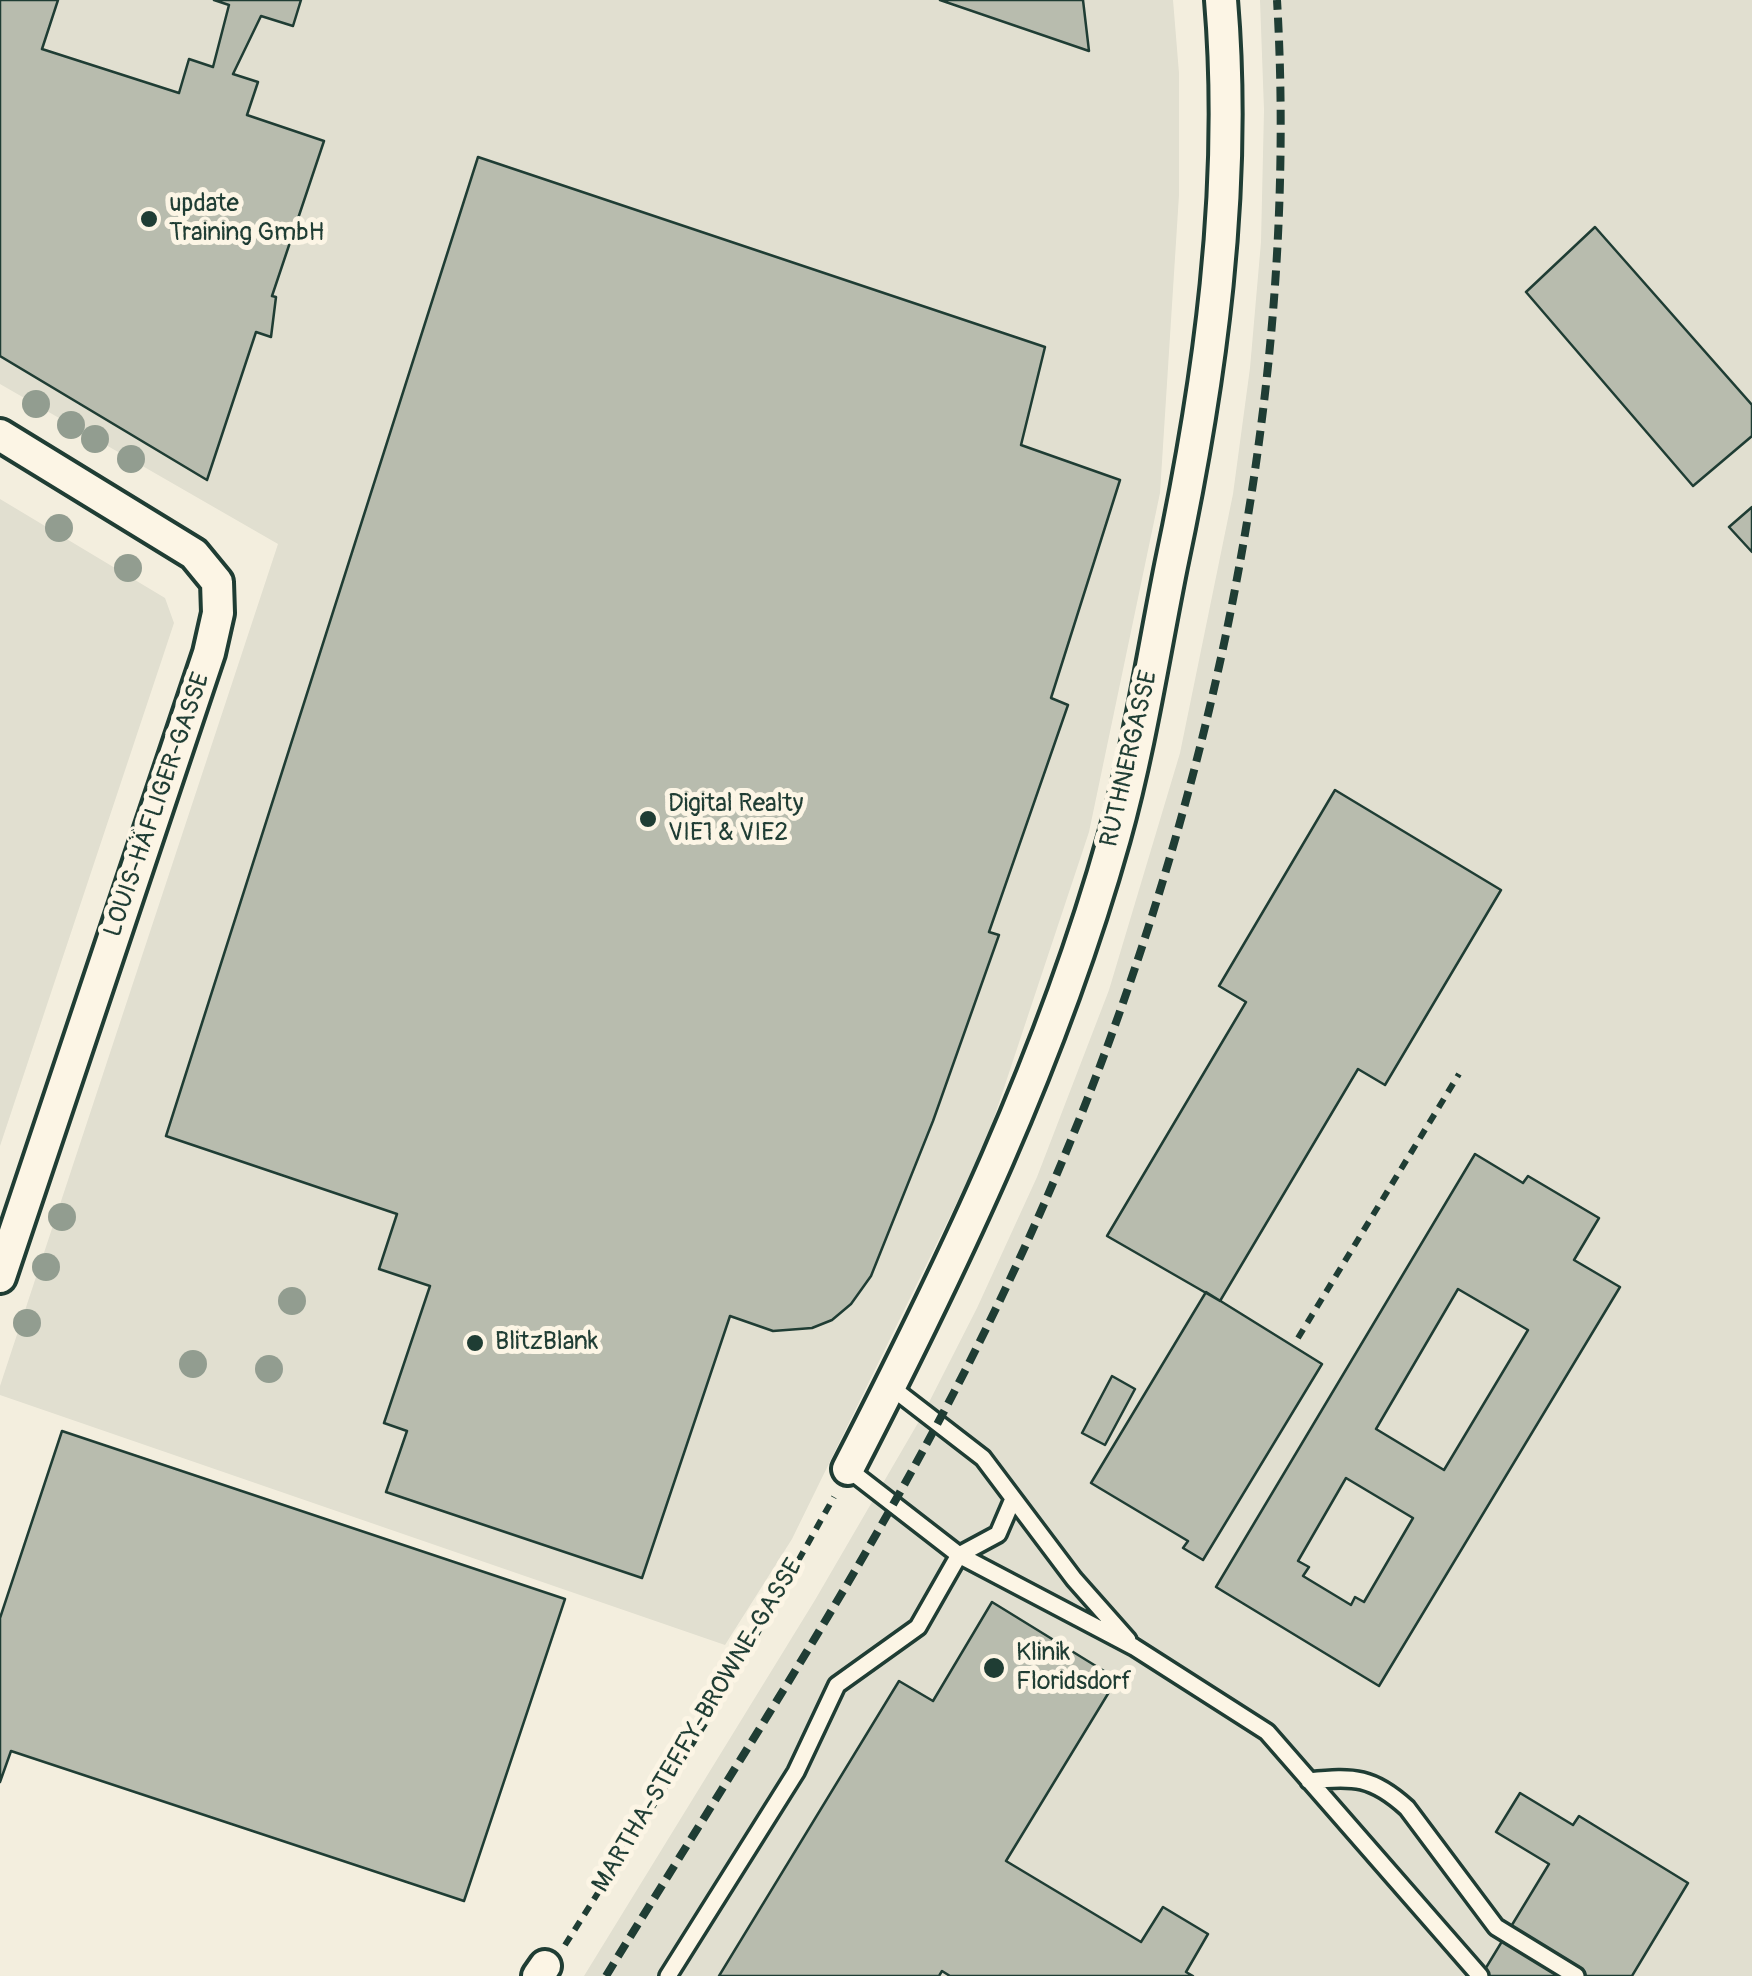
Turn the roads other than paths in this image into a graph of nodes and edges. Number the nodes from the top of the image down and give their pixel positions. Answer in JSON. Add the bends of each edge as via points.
{"nodes":[{"id":1,"x":1222,"y":0,"type":"edge"},
{"id":2,"x":0,"y":435,"type":"edge"},
{"id":3,"x":0,"y":1276,"type":"edge"},
{"id":4,"x":890,"y":1387,"type":"junction"},
{"id":5,"x":848,"y":1469,"type":"joint"},
{"id":6,"x":1013,"y":1499,"type":"junction"},
{"id":7,"x":959,"y":1555,"type":"junction"},
{"id":8,"x":1134,"y":1647,"type":"junction"},
{"id":9,"x":1309,"y":1781,"type":"junction"},
{"id":10,"x":668,"y":1976,"type":"edge"},
{"id":11,"x":1480,"y":1976,"type":"edge"},
{"id":12,"x":1576,"y":1976,"type":"edge"}],
"edges":[{"from":1,"to":4,"type":"street","name":"RUTHNERGASSE","via":[[1224,161],[1205,388],[1114,836],[1003,1150]]},
{"from":2,"to":3,"type":"street","name":"LOUIS-HÄFLIGER-GASSE","via":[[194,554],[217,582],[218,613]]},
{"from":4,"to":5,"type":"street","name":"RUTHNERGASSE"},
{"from":4,"to":6,"type":"lane","via":[[982,1458]]},
{"from":5,"to":7,"type":"lane"},
{"from":6,"to":7,"type":"lane","via":[[998,1534]]},
{"from":6,"to":8,"type":"lane"},
{"from":7,"to":8,"type":"lane"},
{"from":7,"to":10,"type":"lane","via":[[918,1627],[837,1685],[796,1772]]},
{"from":8,"to":9,"type":"lane","via":[[1267,1732]]},
{"from":9,"to":11,"type":"lane"},
{"from":9,"to":12,"type":"lane","via":[[1358,1778],[1393,1795],[1496,1927]]}]}
